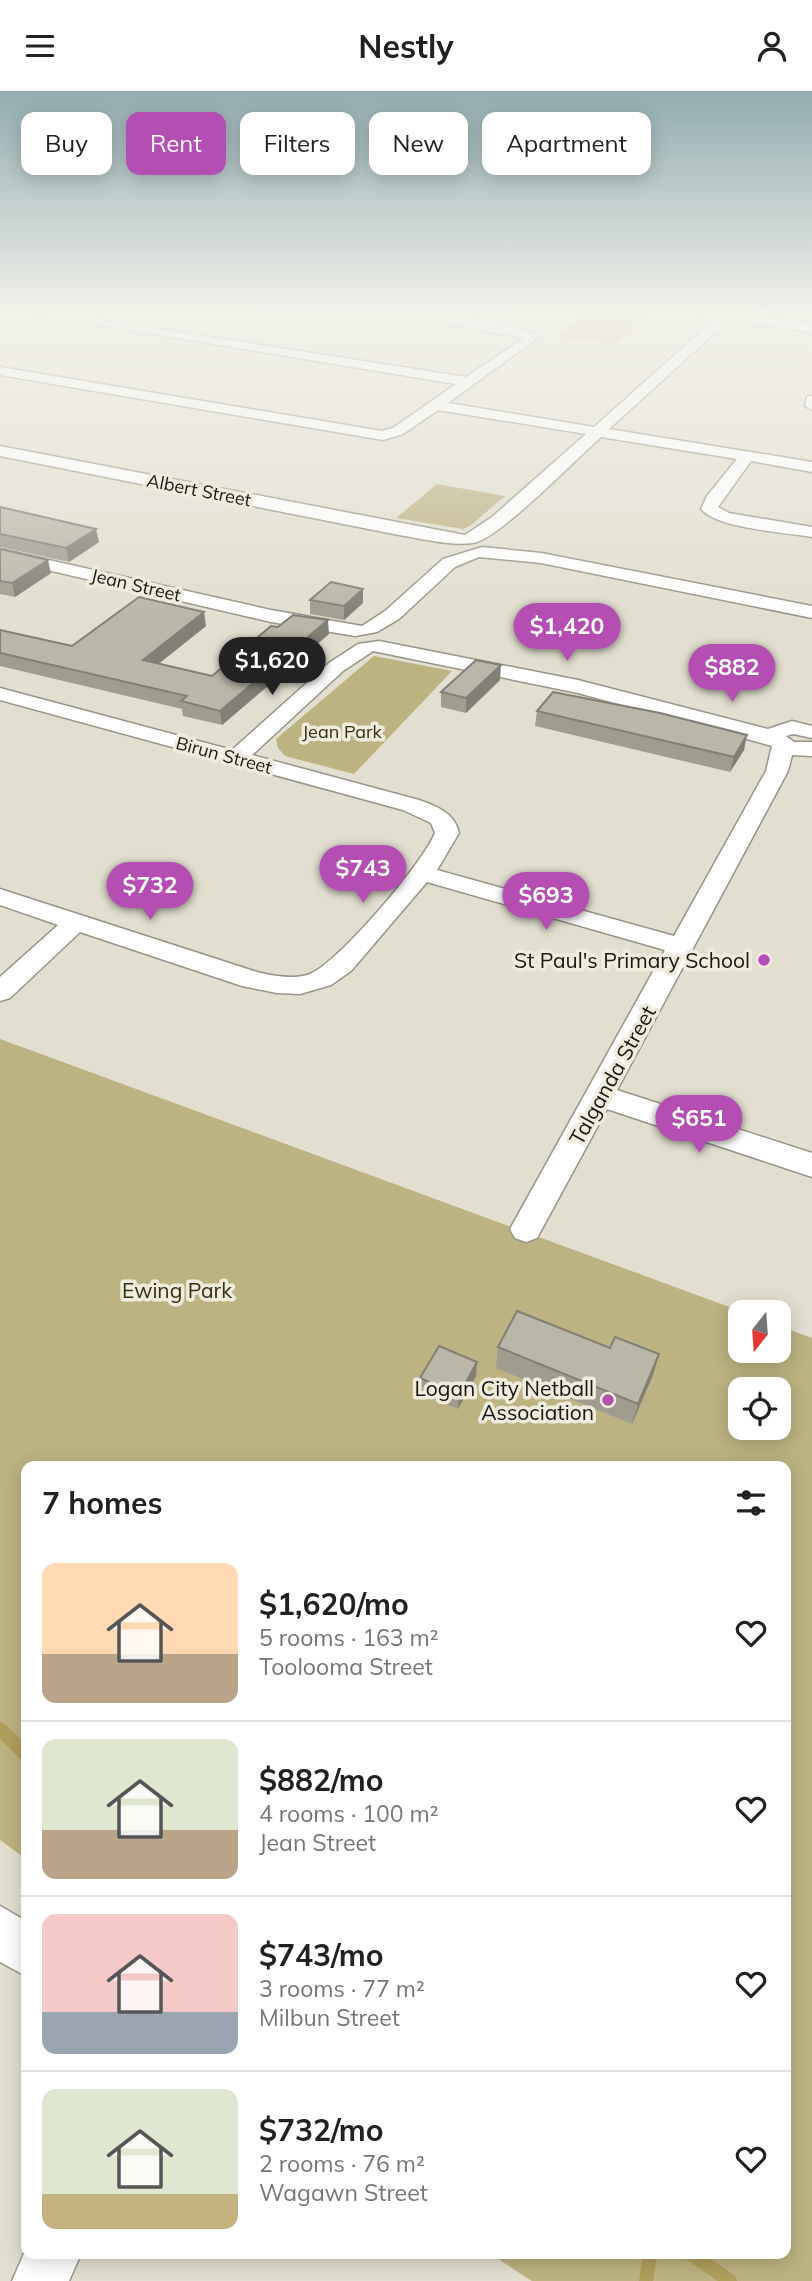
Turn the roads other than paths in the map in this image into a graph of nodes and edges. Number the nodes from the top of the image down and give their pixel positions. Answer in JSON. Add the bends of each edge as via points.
{"nodes":[{"id":1,"x":255,"y":414,"type":"edge"},
{"id":2,"x":422,"y":414,"type":"edge"},
{"id":3,"x":493,"y":414,"type":"edge"},
{"id":4,"x":617,"y":414,"type":"edge"},
{"id":5,"x":598,"y":431,"type":"junction"},
{"id":6,"x":0,"y":451,"type":"edge"},
{"id":7,"x":747,"y":456,"type":"junction"},
{"id":8,"x":812,"y":467,"type":"edge"},
{"id":9,"x":812,"y":532,"type":"edge"},
{"id":10,"x":468,"y":547,"type":"junction"},
{"id":11,"x":0,"y":554,"type":"edge"},
{"id":12,"x":812,"y":612,"type":"edge"},
{"id":13,"x":370,"y":635,"type":"junction"},
{"id":14,"x":0,"y":694,"type":"edge"},
{"id":15,"x":792,"y":745,"type":"edge"},
{"id":16,"x":236,"y":758,"type":"junction"},
{"id":17,"x":421,"y":873,"type":"junction"},
{"id":18,"x":0,"y":897,"type":"edge"},
{"id":19,"x":76,"y":922,"type":"junction"},
{"id":20,"x":683,"y":947,"type":"junction"},
{"id":21,"x":0,"y":992,"type":"edge"},
{"id":22,"x":601,"y":1096,"type":"junction"},
{"id":23,"x":812,"y":1165,"type":"edge"},
{"id":24,"x":526,"y":1230,"type":"dead end"},
{"id":25,"x":0,"y":1930,"type":"edge"},
{"id":26,"x":21,"y":1948,"type":"edge"},
{"id":27,"x":51,"y":2259,"type":"edge"},
{"id":28,"x":40,"y":2281,"type":"edge"}],
"edges":[{"from":1,"to":2,"type":"street","via":[[383,436]]},
{"from":3,"to":5,"type":"street"},
{"from":4,"to":5,"type":"street"},
{"from":5,"to":7,"type":"street"},
{"from":5,"to":10,"type":"street"},
{"from":6,"to":10,"type":"street","name":"Albert Street"},
{"from":7,"to":8,"type":"street"},
{"from":7,"to":9,"type":"street","via":[[709,509],[725,517]]},
{"from":10,"to":12,"type":"street","name":"Albert Street"},
{"from":10,"to":13,"type":"street"},
{"from":11,"to":13,"type":"street","name":"Jean Street"},
{"from":13,"to":15,"type":"street","name":"Jean Street","via":[[677,709]]},
{"from":13,"to":16,"type":"street"},
{"from":14,"to":16,"type":"street","name":"Birun Street"},
{"from":15,"to":20,"type":"street","name":"Talganda Street"},
{"from":16,"to":17,"type":"street","name":"Birun Street","via":[[419,808],[445,823],[445,841]]},
{"from":17,"to":19,"type":"street","via":[[333,974],[309,985],[252,980]]},
{"from":17,"to":20,"type":"street"},
{"from":18,"to":19,"type":"street"},
{"from":19,"to":21,"type":"street"},
{"from":20,"to":22,"type":"street","name":"Talganda Street"},
{"from":22,"to":23,"type":"street"},
{"from":22,"to":24,"type":"street","name":"Talganda Street"},
{"from":25,"to":26,"type":"street"},
{"from":27,"to":28,"type":"street"}]}
